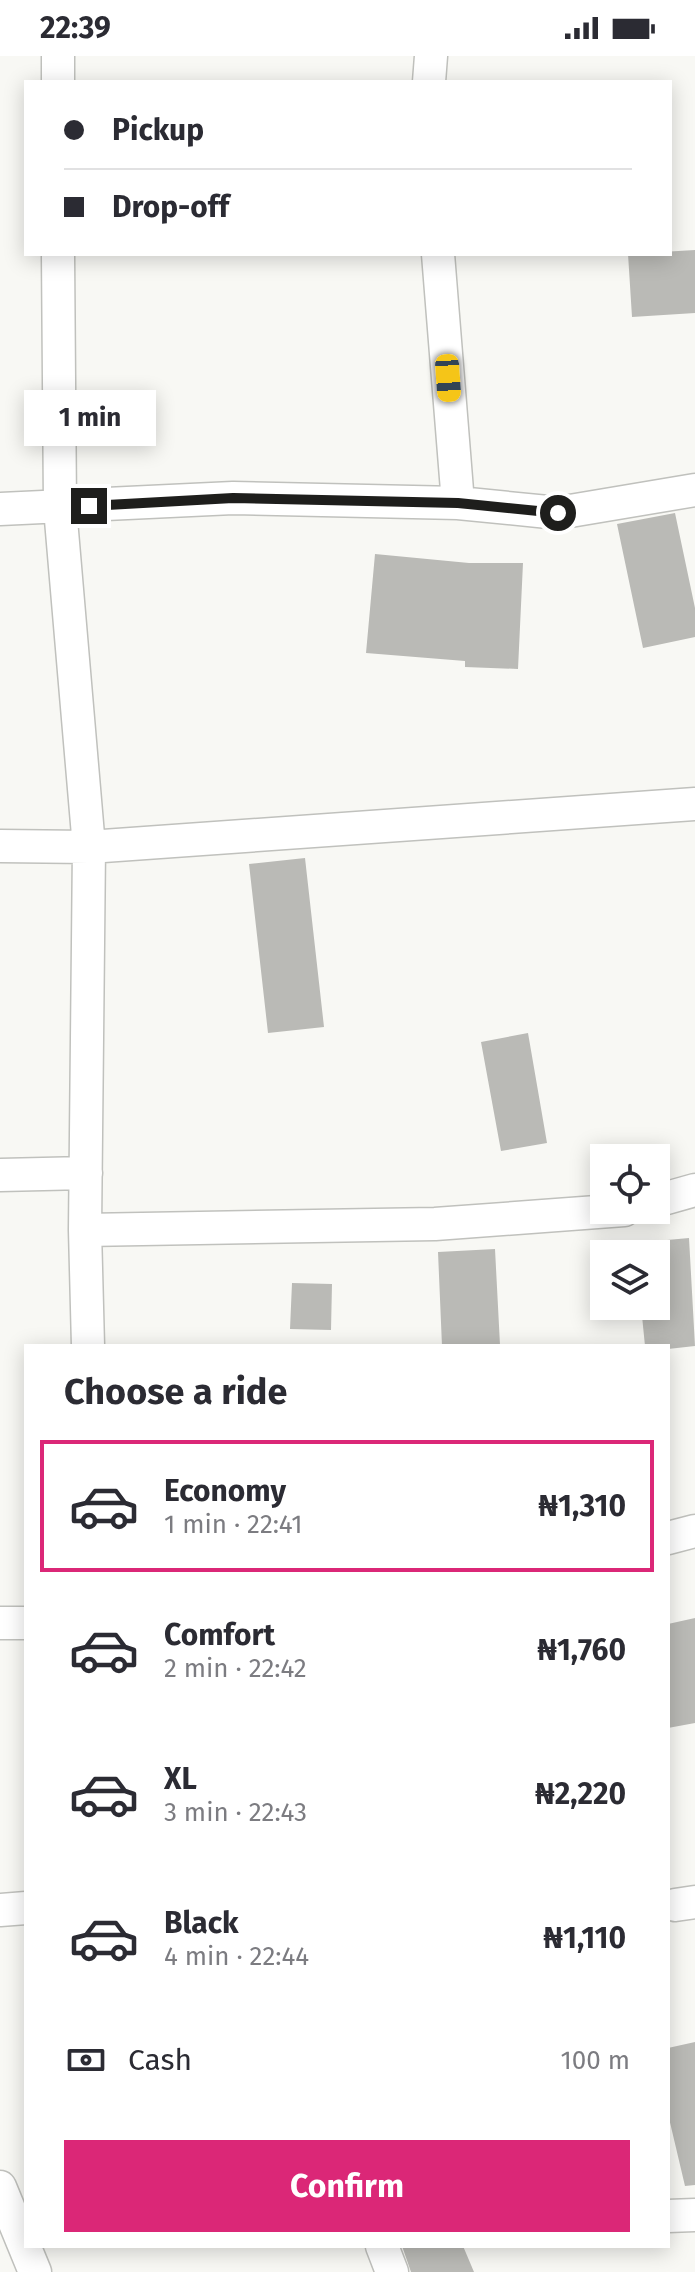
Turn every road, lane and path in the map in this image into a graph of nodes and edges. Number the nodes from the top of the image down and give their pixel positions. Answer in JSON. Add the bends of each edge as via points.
{"nodes":[{"id":1,"x":58,"y":56,"type":"edge"},
{"id":2,"x":431,"y":56,"type":"edge"},
{"id":3,"x":58,"y":80,"type":"edge"},
{"id":4,"x":429,"y":80,"type":"edge"},
{"id":5,"x":58,"y":256,"type":"edge"},
{"id":6,"x":438,"y":256,"type":"edge"},
{"id":7,"x":695,"y":490,"type":"edge"},
{"id":8,"x":458,"y":503,"type":"junction"},
{"id":9,"x":60,"y":508,"type":"junction"},
{"id":10,"x":0,"y":509,"type":"edge"},
{"id":11,"x":695,"y":804,"type":"edge"},
{"id":12,"x":0,"y":846,"type":"edge"},
{"id":13,"x":89,"y":847,"type":"junction"},
{"id":14,"x":86,"y":1173,"type":"junction"},
{"id":15,"x":0,"y":1175,"type":"edge"},
{"id":16,"x":695,"y":1190,"type":"edge"},
{"id":17,"x":670,"y":1197,"type":"edge"},
{"id":18,"x":590,"y":1213,"type":"edge"},
{"id":19,"x":85,"y":1230,"type":"junction"},
{"id":20,"x":88,"y":1344,"type":"edge"},
{"id":21,"x":695,"y":1531,"type":"edge"},
{"id":22,"x":670,"y":1537,"type":"edge"},
{"id":23,"x":0,"y":1623,"type":"edge"},
{"id":24,"x":24,"y":1623,"type":"edge"},
{"id":25,"x":24,"y":1908,"type":"edge"},
{"id":26,"x":0,"y":1910,"type":"edge"},
{"id":27,"x":0,"y":2187,"type":"edge"},
{"id":28,"x":695,"y":2215,"type":"edge"},
{"id":29,"x":670,"y":2216,"type":"edge"},
{"id":30,"x":21,"y":2225,"type":"edge"},
{"id":31,"x":28,"y":2248,"type":"edge"},
{"id":32,"x":383,"y":2248,"type":"edge"},
{"id":33,"x":35,"y":2272,"type":"edge"},
{"id":34,"x":392,"y":2272,"type":"edge"}],
"edges":[{"from":1,"to":3,"type":"street"},
{"from":2,"to":4,"type":"street"},
{"from":5,"to":9,"type":"street"},
{"from":6,"to":8,"type":"street"},
{"from":7,"to":8,"type":"street","via":[[558,513]]},
{"from":8,"to":9,"type":"street","via":[[233,498]]},
{"from":9,"to":10,"type":"street"},
{"from":9,"to":13,"type":"street"},
{"from":11,"to":13,"type":"street"},
{"from":12,"to":13,"type":"street"},
{"from":13,"to":14,"type":"street"},
{"from":14,"to":15,"type":"street"},
{"from":14,"to":19,"type":"street"},
{"from":16,"to":17,"type":"street"},
{"from":18,"to":19,"type":"street","via":[[435,1224]]},
{"from":19,"to":20,"type":"street"},
{"from":21,"to":22,"type":"street"},
{"from":23,"to":24,"type":"street"},
{"from":25,"to":26,"type":"street"},
{"from":27,"to":30,"type":"street"},
{"from":28,"to":29,"type":"street"},
{"from":31,"to":33,"type":"street"},
{"from":32,"to":34,"type":"street"}]}
